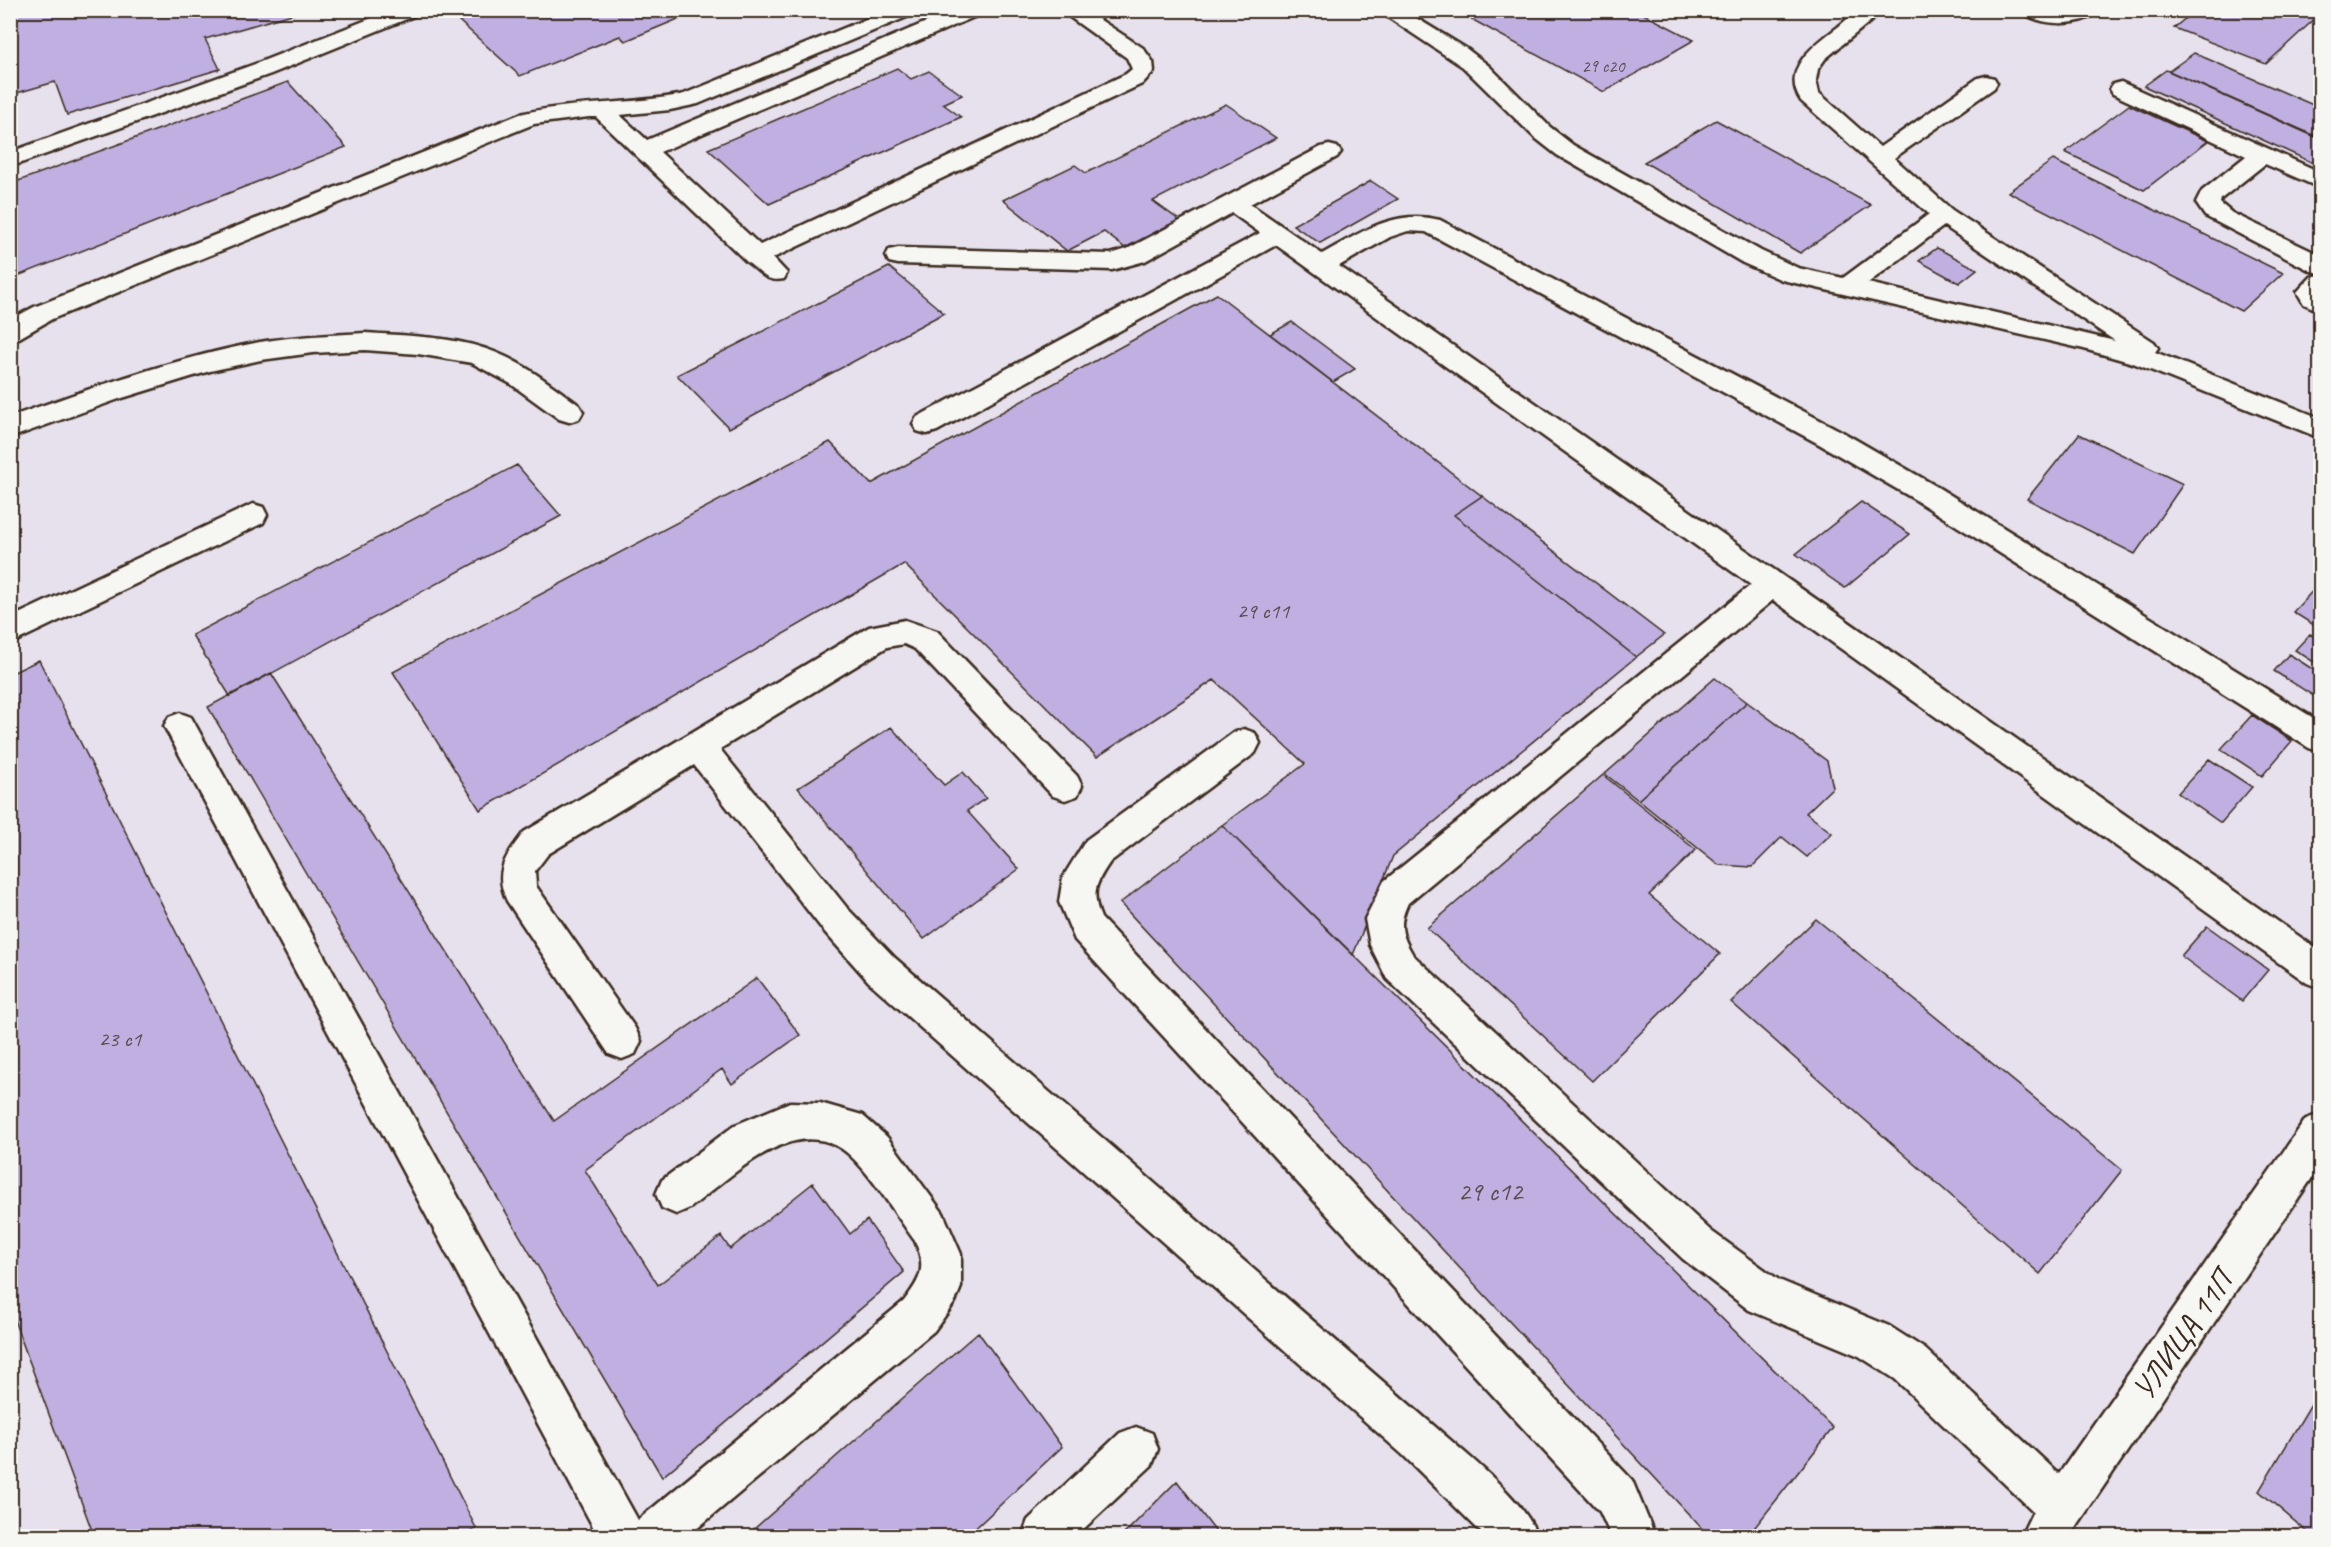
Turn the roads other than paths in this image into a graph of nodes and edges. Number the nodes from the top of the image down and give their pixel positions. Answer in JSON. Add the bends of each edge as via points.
{"nodes":[{"id":1,"x":412,"y":10,"type":"edge"},
{"id":2,"x":907,"y":10,"type":"edge"},
{"id":3,"x":974,"y":10,"type":"edge"},
{"id":4,"x":1070,"y":10,"type":"edge"},
{"id":5,"x":1387,"y":10,"type":"edge"},
{"id":6,"x":1874,"y":10,"type":"edge"},
{"id":7,"x":2032,"y":10,"type":"edge"},
{"id":8,"x":2088,"y":10,"type":"edge"},
{"id":9,"x":1986,"y":83,"type":"dead end"},
{"id":10,"x":2121,"y":89,"type":"dead end"},
{"id":11,"x":602,"y":110,"type":"junction"},
{"id":12,"x":644,"y":150,"type":"junction"},
{"id":13,"x":1329,"y":152,"type":"dead end"},
{"id":14,"x":2263,"y":154,"type":"junction"},
{"id":15,"x":1879,"y":158,"type":"junction"},
{"id":16,"x":10,"y":160,"type":"edge"},
{"id":17,"x":2320,"y":181,"type":"edge"},
{"id":18,"x":1233,"y":203,"type":"junction"},
{"id":19,"x":1944,"y":215,"type":"junction"},
{"id":20,"x":1277,"y":234,"type":"junction"},
{"id":21,"x":756,"y":256,"type":"junction"},
{"id":22,"x":898,"y":256,"type":"dead end"},
{"id":23,"x":1321,"y":265,"type":"junction"},
{"id":24,"x":2320,"y":265,"type":"edge"},
{"id":25,"x":775,"y":273,"type":"dead end"},
{"id":26,"x":2320,"y":283,"type":"edge"},
{"id":27,"x":1847,"y":286,"type":"junction"},
{"id":28,"x":2320,"y":303,"type":"edge"},
{"id":29,"x":10,"y":332,"type":"edge"},
{"id":30,"x":2181,"y":372,"type":"junction"},
{"id":31,"x":569,"y":412,"type":"dead end"},
{"id":32,"x":927,"y":424,"type":"dead end"},
{"id":33,"x":10,"y":428,"type":"edge"},
{"id":34,"x":2320,"y":428,"type":"edge"},
{"id":35,"x":253,"y":514,"type":"dead end"},
{"id":36,"x":1771,"y":585,"type":"junction"},
{"id":37,"x":10,"y":632,"type":"edge"},
{"id":38,"x":180,"y":726,"type":"dead end"},
{"id":39,"x":2320,"y":738,"type":"edge"},
{"id":40,"x":1244,"y":743,"type":"dead end"},
{"id":41,"x":697,"y":745,"type":"junction"},
{"id":42,"x":1065,"y":786,"type":"dead end"},
{"id":43,"x":2320,"y":971,"type":"edge"},
{"id":44,"x":622,"y":1041,"type":"dead end"},
{"id":45,"x":2320,"y":1133,"type":"edge"},
{"id":46,"x":676,"y":1194,"type":"dead end"},
{"id":47,"x":1136,"y":1449,"type":"dead end"},
{"id":48,"x":2053,"y":1522,"type":"edge"},
{"id":49,"x":622,"y":1536,"type":"edge"},
{"id":50,"x":654,"y":1536,"type":"edge"},
{"id":51,"x":1044,"y":1536,"type":"edge"},
{"id":52,"x":1515,"y":1536,"type":"edge"},
{"id":53,"x":1633,"y":1536,"type":"edge"}],
"edges":[{"from":1,"to":16,"type":"street","via":[[263,69]]},
{"from":2,"to":11,"type":"street","via":[[690,99],[661,106]]},
{"from":3,"to":12,"type":"street"},
{"from":4,"to":21,"type":"street","via":[[1135,53],[1143,71],[1134,79]]},
{"from":5,"to":27,"type":"street","via":[[1459,52],[1565,150],[1752,257],[1791,274]]},
{"from":6,"to":15,"type":"street","via":[[1815,57],[1807,68],[1804,85],[1809,96]]},
{"from":7,"to":8,"type":"street","via":[[2062,18]]},
{"from":9,"to":15,"type":"street"},
{"from":10,"to":14,"type":"street"},
{"from":11,"to":12,"type":"street"},
{"from":11,"to":29,"type":"street","via":[[528,119],[43,313]]},
{"from":12,"to":21,"type":"street"},
{"from":13,"to":18,"type":"street"},
{"from":14,"to":17,"type":"street"},
{"from":14,"to":24,"type":"street","via":[[2210,196],[2208,203],[2223,218]]},
{"from":15,"to":19,"type":"street"},
{"from":18,"to":20,"type":"street"},
{"from":18,"to":22,"type":"street","via":[[1136,255],[1112,262]]},
{"from":19,"to":27,"type":"street"},
{"from":19,"to":30,"type":"street"},
{"from":20,"to":23,"type":"street"},
{"from":20,"to":32,"type":"street"},
{"from":21,"to":25,"type":"street"},
{"from":23,"to":36,"type":"street"},
{"from":23,"to":39,"type":"street","via":[[1381,232],[1406,223],[1431,225],[1838,442]]},
{"from":26,"to":28,"type":"street","via":[[2310,292]]},
{"from":27,"to":30,"type":"street","via":[[2086,341]]},
{"from":30,"to":34,"type":"street"},
{"from":31,"to":33,"type":"street","via":[[520,376],[487,359],[386,341],[317,343],[241,354],[175,371]]},
{"from":35,"to":37,"type":"street"},
{"from":36,"to":43,"type":"street"},
{"from":36,"to":48,"type":"street","via":[[1396,892],[1383,919],[1388,945],[1400,967],[1697,1245],[1764,1295],[1874,1341],[1910,1364]]},
{"from":38,"to":49,"type":"street"},
{"from":40,"to":53,"type":"street","via":[[1098,852],[1080,877],[1077,902],[1088,929],[1616,1496]]},
{"from":41,"to":42,"type":"street","via":[[880,636],[905,632],[926,640]]},
{"from":41,"to":44,"type":"street","via":[[536,843],[518,868],[519,890]]},
{"from":41,"to":52,"type":"street","via":[[835,919],[882,970],[1418,1440]]},
{"from":45,"to":48,"type":"street","name":"УЛИЦА 11П"},
{"from":46,"to":50,"type":"street","via":[[749,1138],[789,1121],[820,1122],[848,1129],[873,1151],[929,1227],[941,1254],[940,1287],[919,1316]]},
{"from":47,"to":51,"type":"street"}]}
